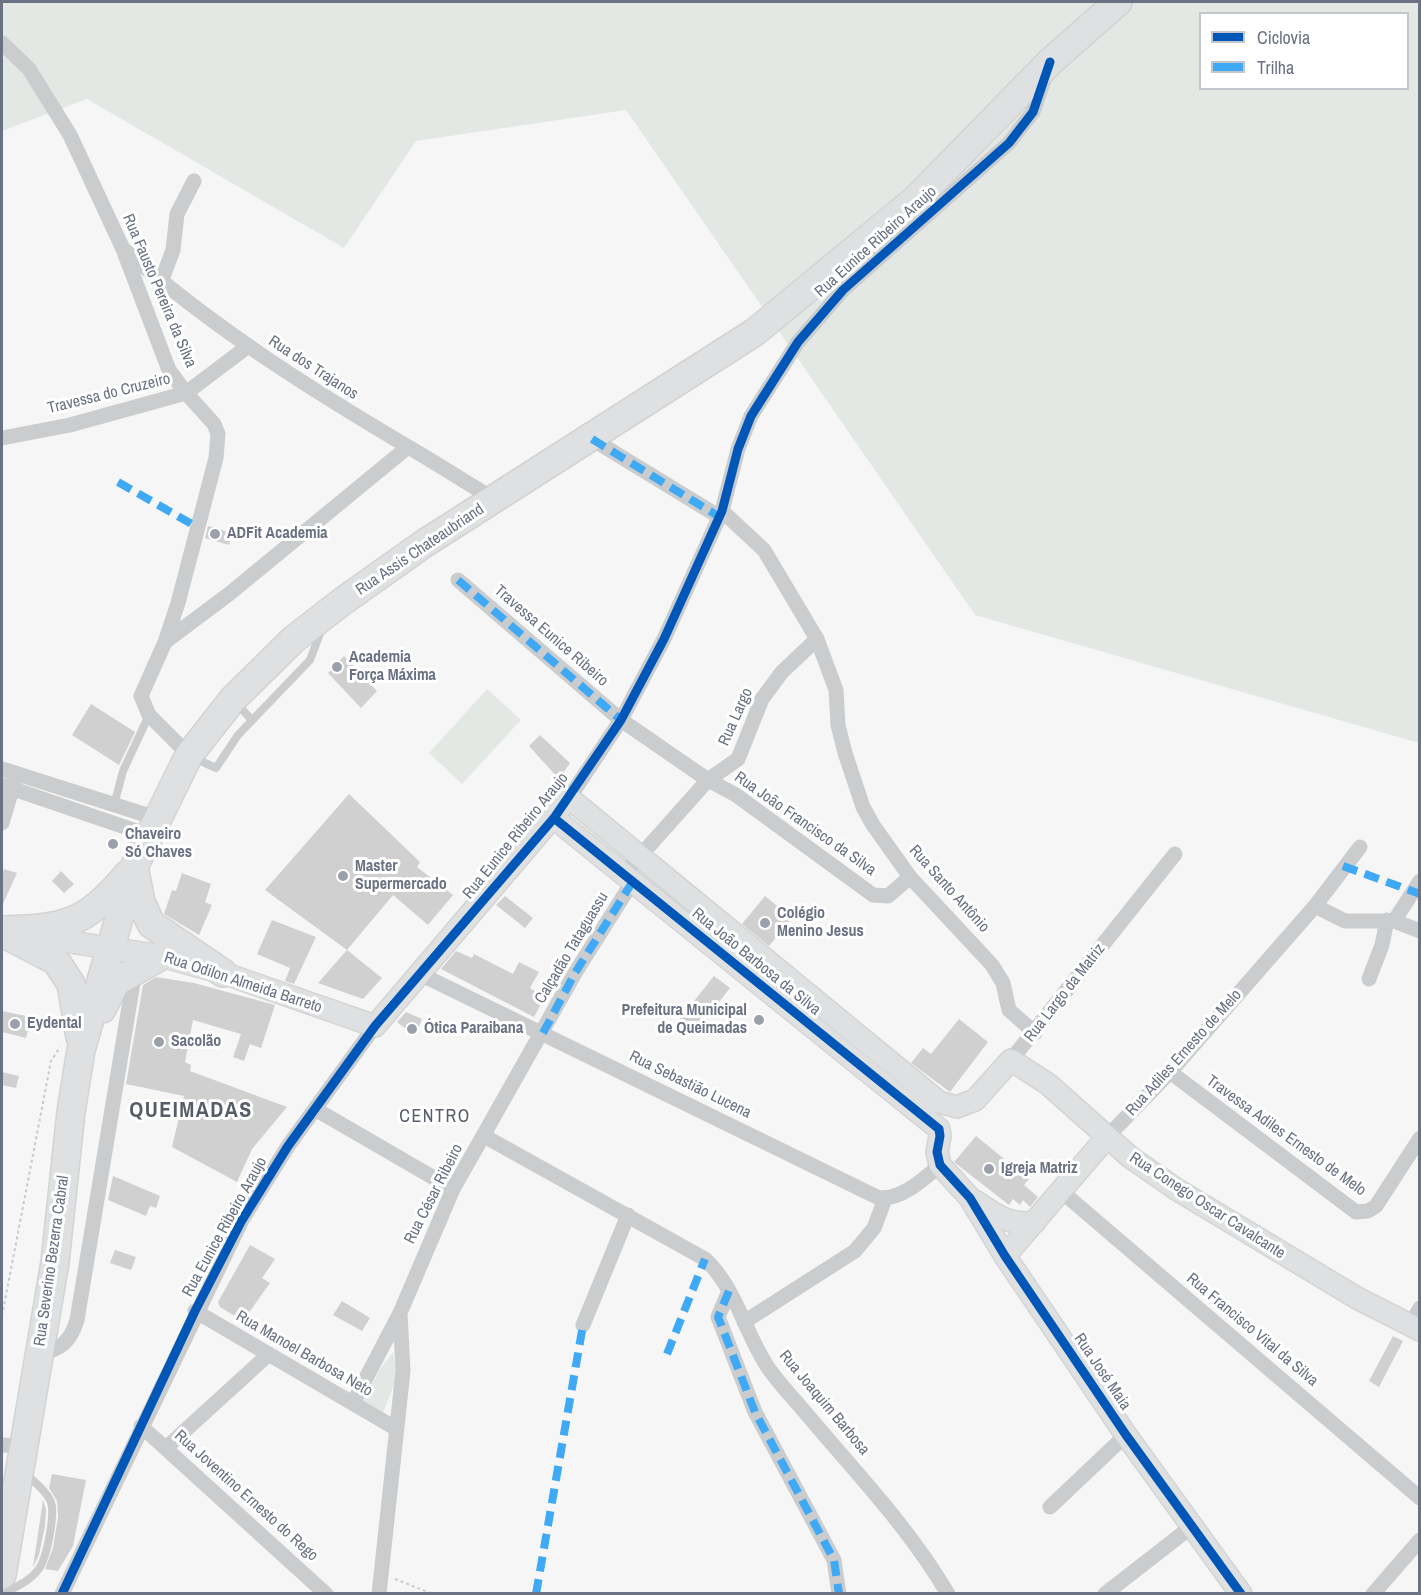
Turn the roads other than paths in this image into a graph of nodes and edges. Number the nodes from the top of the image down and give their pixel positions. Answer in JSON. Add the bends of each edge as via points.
{"nodes":[{"id":1,"x":1118,"y":2,"type":"edge"},
{"id":2,"x":2,"y":43,"type":"edge"},
{"id":3,"x":1050,"y":62,"type":"junction"},
{"id":4,"x":194,"y":181,"type":"dead end"},
{"id":5,"x":123,"y":249,"type":"junction"},
{"id":6,"x":161,"y":282,"type":"junction"},
{"id":7,"x":247,"y":347,"type":"junction"},
{"id":8,"x":186,"y":393,"type":"junction"},
{"id":9,"x":2,"y":438,"type":"edge"},
{"id":10,"x":592,"y":438,"type":"junction"},
{"id":11,"x":408,"y":447,"type":"junction"},
{"id":12,"x":496,"y":500,"type":"junction"},
{"id":13,"x":720,"y":514,"type":"junction"},
{"id":14,"x":458,"y":580,"type":"dead end"},
{"id":15,"x":328,"y":613,"type":"junction"},
{"id":16,"x":817,"y":639,"type":"junction"},
{"id":17,"x":165,"y":642,"type":"junction"},
{"id":18,"x":233,"y":699,"type":"junction"},
{"id":19,"x":149,"y":715,"type":"junction"},
{"id":20,"x":252,"y":720,"type":"junction"},
{"id":21,"x":621,"y":720,"type":"junction"},
{"id":22,"x":189,"y":755,"type":"junction"},
{"id":23,"x":9,"y":771,"type":"edge"},
{"id":24,"x":708,"y":780,"type":"junction"},
{"id":25,"x":7,"y":787,"type":"edge"},
{"id":26,"x":569,"y":798,"type":"junction"},
{"id":27,"x":114,"y":806,"type":"junction"},
{"id":28,"x":554,"y":818,"type":"junction"},
{"id":29,"x":2,"y":823,"type":"edge"},
{"id":30,"x":152,"y":827,"type":"junction"},
{"id":31,"x":1360,"y":847,"type":"dead end"},
{"id":32,"x":1175,"y":854,"type":"dead end"},
{"id":33,"x":638,"y":856,"type":"junction"},
{"id":34,"x":134,"y":867,"type":"junction"},
{"id":35,"x":910,"y":877,"type":"junction"},
{"id":36,"x":628,"y":878,"type":"junction"},
{"id":37,"x":1419,"y":881,"type":"edge"},
{"id":38,"x":1315,"y":906,"type":"junction"},
{"id":39,"x":1390,"y":920,"type":"junction"},
{"id":40,"x":2,"y":931,"type":"edge"},
{"id":41,"x":1419,"y":931,"type":"edge"},
{"id":42,"x":110,"y":948,"type":"junction"},
{"id":43,"x":161,"y":956,"type":"junction"},
{"id":44,"x":135,"y":971,"type":"junction"},
{"id":45,"x":224,"y":973,"type":"junction"},
{"id":46,"x":420,"y":974,"type":"junction"},
{"id":47,"x":1368,"y":979,"type":"dead end"},
{"id":48,"x":375,"y":1026,"type":"junction"},
{"id":49,"x":543,"y":1033,"type":"junction"},
{"id":50,"x":1035,"y":1033,"type":"junction"},
{"id":51,"x":71,"y":1047,"type":"junction"},
{"id":52,"x":1011,"y":1060,"type":"junction"},
{"id":53,"x":1170,"y":1072,"type":"junction"},
{"id":54,"x":939,"y":1102,"type":"joint"},
{"id":55,"x":315,"y":1108,"type":"junction"},
{"id":56,"x":484,"y":1136,"type":"junction"},
{"id":57,"x":1106,"y":1138,"type":"junction"},
{"id":58,"x":1419,"y":1138,"type":"edge"},
{"id":59,"x":940,"y":1165,"type":"junction"},
{"id":60,"x":453,"y":1189,"type":"junction"},
{"id":61,"x":1061,"y":1191,"type":"junction"},
{"id":62,"x":970,"y":1198,"type":"junction"},
{"id":63,"x":885,"y":1199,"type":"junction"},
{"id":64,"x":627,"y":1215,"type":"junction"},
{"id":65,"x":1035,"y":1222,"type":"junction"},
{"id":66,"x":1005,"y":1256,"type":"junction"},
{"id":67,"x":55,"y":1262,"type":"junction"},
{"id":68,"x":84,"y":1268,"type":"junction"},
{"id":69,"x":729,"y":1291,"type":"junction"},
{"id":70,"x":195,"y":1311,"type":"junction"},
{"id":71,"x":400,"y":1313,"type":"junction"},
{"id":72,"x":1416,"y":1321,"type":"edge"},
{"id":73,"x":744,"y":1322,"type":"junction"},
{"id":74,"x":583,"y":1325,"type":"dead end"},
{"id":75,"x":269,"y":1354,"type":"junction"},
{"id":76,"x":39,"y":1355,"type":"junction"},
{"id":77,"x":353,"y":1403,"type":"junction"},
{"id":78,"x":141,"y":1426,"type":"junction"},
{"id":79,"x":395,"y":1428,"type":"junction"},
{"id":80,"x":1126,"y":1435,"type":"junction"},
{"id":81,"x":167,"y":1447,"type":"junction"},
{"id":82,"x":15,"y":1453,"type":"edge"},
{"id":83,"x":1419,"y":1497,"type":"edge"},
{"id":84,"x":1050,"y":1507,"type":"dead end"},
{"id":85,"x":1191,"y":1527,"type":"junction"},
{"id":86,"x":1419,"y":1540,"type":"edge"},
{"id":87,"x":2,"y":1575,"type":"edge"},
{"id":88,"x":3,"y":1593,"type":"edge"},
{"id":89,"x":62,"y":1593,"type":"edge"},
{"id":90,"x":326,"y":1593,"type":"edge"},
{"id":91,"x":379,"y":1593,"type":"edge"},
{"id":92,"x":838,"y":1593,"type":"edge"},
{"id":93,"x":948,"y":1593,"type":"edge"},
{"id":94,"x":1105,"y":1593,"type":"edge"},
{"id":95,"x":1241,"y":1593,"type":"edge"},
{"id":96,"x":1373,"y":1593,"type":"edge"}],
"edges":[{"from":1,"to":3,"type":"highway","name":"Rua Assis Chateaubriand"},
{"from":2,"to":5,"type":"street","name":"Rua Fausto Pereira da Silva","via":[[29,69],[70,135]]},
{"from":3,"to":10,"type":"highway","name":"Rua Assis Chateaubriand","via":[[916,199],[849,257],[755,332]]},
{"from":3,"to":13,"type":"street","name":"Rua Eunice Ribeiro Araujo","via":[[1033,112],[1009,143],[843,290],[798,342],[751,416]]},
{"from":4,"to":6,"type":"street","via":[[177,214],[173,250]]},
{"from":5,"to":6,"type":"street","name":"Rua dos Trajanos"},
{"from":5,"to":8,"type":"street","name":"Rua Fausto Pereira da Silva","via":[[169,370]]},
{"from":6,"to":7,"type":"street","name":"Rua dos Trajanos"},
{"from":7,"to":8,"type":"street","name":"Travessa do Cruzeiro"},
{"from":7,"to":11,"type":"street","name":"Rua dos Trajanos"},
{"from":8,"to":9,"type":"street","name":"Travessa do Cruzeiro","via":[[70,425]]},
{"from":8,"to":17,"type":"street","name":"Rua Fausto Pereira da Silva","via":[[214,424],[218,446]]},
{"from":10,"to":12,"type":"highway","name":"Rua Assis Chateaubriand"},
{"from":10,"to":13,"type":"street","name":"Rua Santo Antônio"},
{"from":11,"to":12,"type":"street","name":"Rua dos Trajanos"},
{"from":11,"to":17,"type":"street","via":[[221,601]]},
{"from":12,"to":15,"type":"highway","name":"Rua Assis Chateaubriand","via":[[424,543]]},
{"from":13,"to":16,"type":"street","name":"Rua Santo Antônio","via":[[764,550]]},
{"from":13,"to":21,"type":"street","name":"Rua Eunice Ribeiro Araujo"},
{"from":14,"to":21,"type":"street","name":"Travessa Eunice Ribeiro"},
{"from":15,"to":18,"type":"highway","name":"Rua Assis Chateaubriand","via":[[294,639]]},
{"from":15,"to":20,"type":"lane","via":[[310,660]]},
{"from":16,"to":24,"type":"street","name":"Rua Largo","via":[[788,666],[762,699],[738,759]]},
{"from":16,"to":35,"type":"street","name":"Rua Santo Antônio","via":[[836,690],[841,737],[863,807]]},
{"from":17,"to":19,"type":"street","name":"Rua Fausto Pereira da Silva","via":[[141,696]]},
{"from":18,"to":20,"type":"lane"},
{"from":18,"to":22,"type":"highway","name":"Rua Assis Chateaubriand"},
{"from":19,"to":22,"type":"street"},
{"from":19,"to":27,"type":"lane","via":[[123,771]]},
{"from":20,"to":22,"type":"lane","via":[[216,768]]},
{"from":21,"to":24,"type":"street","name":"Travessa Eunice Ribeiro"},
{"from":21,"to":26,"type":"street","name":"Rua Eunice Ribeiro Araujo"},
{"from":22,"to":30,"type":"highway","name":"Rua Assis Chateaubriand"},
{"from":23,"to":25,"type":"street"},
{"from":23,"to":27,"type":"street"},
{"from":24,"to":33,"type":"street","name":"Rua Largo"},
{"from":24,"to":35,"type":"street","name":"Rua João Francisco da Silva","via":[[736,795],[873,895],[888,896]]},
{"from":25,"to":29,"type":"street"},
{"from":25,"to":30,"type":"street"},
{"from":26,"to":28,"type":"street","name":"Rua Eunice Ribeiro Araujo"},
{"from":26,"to":33,"type":"street","name":"Rua João Barbosa da Silva"},
{"from":27,"to":30,"type":"street"},
{"from":28,"to":36,"type":"street","name":"Rua João Barbosa da Silva"},
{"from":28,"to":46,"type":"street","name":"Rua Eunice Ribeiro Araujo"},
{"from":30,"to":34,"type":"highway","name":"Rua Assis Chateaubriand"},
{"from":31,"to":38,"type":"street","name":"Rua Adiles Ernesto de Melo"},
{"from":32,"to":50,"type":"street","name":"Rua Largo da Matriz"},
{"from":33,"to":36,"type":"street","name":"Calçadão Tataguassu"},
{"from":33,"to":54,"type":"street","name":"Rua João Barbosa da Silva"},
{"from":34,"to":40,"type":"highway","via":[[104,902],[59,927]]},
{"from":34,"to":42,"type":"highway","name":"Rua Assis Chateaubriand"},
{"from":34,"to":45,"type":"highway","via":[[141,902],[151,924]]},
{"from":35,"to":50,"type":"street","name":"Rua Santo Antônio","via":[[992,965],[1003,983],[1009,1010]]},
{"from":36,"to":49,"type":"street","name":"Calçadão Tataguassu"},
{"from":36,"to":59,"type":"street","name":"Rua João Barbosa da Silva","via":[[939,1129]]},
{"from":37,"to":39,"type":"street"},
{"from":38,"to":39,"type":"street","via":[[1345,921]]},
{"from":38,"to":53,"type":"street","name":"Rua Adiles Ernesto de Melo"},
{"from":39,"to":41,"type":"street"},
{"from":39,"to":47,"type":"street"},
{"from":40,"to":42,"type":"street","name":"Rua Odilon Almeida Barreto"},
{"from":40,"to":51,"type":"highway","via":[[56,961],[71,984]]},
{"from":42,"to":43,"type":"street","name":"Rua Odilon Almeida Barreto"},
{"from":42,"to":51,"type":"highway","name":"Rua Severino Bezerra Cabral"},
{"from":43,"to":44,"type":"highway"},
{"from":43,"to":45,"type":"street","name":"Rua Odilon Almeida Barreto"},
{"from":44,"to":51,"type":"highway","via":[[116,982]]},
{"from":44,"to":68,"type":"street"},
{"from":45,"to":48,"type":"street","name":"Rua Odilon Almeida Barreto"},
{"from":46,"to":48,"type":"street","name":"Rua Eunice Ribeiro Araujo"},
{"from":46,"to":49,"type":"street","name":"Rua Sebastião Lucena"},
{"from":48,"to":55,"type":"street","name":"Rua Eunice Ribeiro Araujo"},
{"from":49,"to":56,"type":"street","name":"Rua César Ribeiro"},
{"from":49,"to":63,"type":"street","name":"Rua Sebastião Lucena"},
{"from":50,"to":52,"type":"street","name":"Rua Largo da Matriz"},
{"from":51,"to":67,"type":"highway","name":"Rua Severino Bezerra Cabral","via":[[71,1112]]},
{"from":52,"to":54,"type":"street","name":"Rua Largo da Matriz","via":[[975,1100],[957,1107]]},
{"from":52,"to":57,"type":"street","name":"Rua Conego Oscar Cavalcante","via":[[1048,1084]]},
{"from":53,"to":57,"type":"street","name":"Rua Adiles Ernesto de Melo"},
{"from":53,"to":58,"type":"street","name":"Travessa Adiles Ernesto de Melo","via":[[1356,1212],[1376,1206]]},
{"from":55,"to":60,"type":"street"},
{"from":55,"to":70,"type":"street","name":"Rua Eunice Ribeiro Araujo","via":[[242,1220]]},
{"from":56,"to":60,"type":"street","name":"Rua César Ribeiro"},
{"from":56,"to":64,"type":"street","name":"Rua Joaquim Barbosa"},
{"from":57,"to":61,"type":"street","name":"Rua Adiles Ernesto de Melo"},
{"from":57,"to":72,"type":"street","name":"Rua Conego Oscar Cavalcante","via":[[1220,1217],[1357,1298]]},
{"from":59,"to":62,"type":"street","name":"Rua José Maia"},
{"from":59,"to":63,"type":"street","via":[[901,1193]]},
{"from":60,"to":71,"type":"street","name":"Rua César Ribeiro"},
{"from":61,"to":65,"type":"street","name":"Rua Adiles Ernesto de Melo"},
{"from":61,"to":83,"type":"street","name":"Rua Francisco Vital da Silva"},
{"from":62,"to":65,"type":"street","via":[[1008,1222]]},
{"from":62,"to":66,"type":"street","name":"Rua José Maia"},
{"from":63,"to":73,"type":"street","via":[[874,1228],[855,1251]]},
{"from":64,"to":69,"type":"street","name":"Rua Joaquim Barbosa","via":[[705,1259]]},
{"from":64,"to":74,"type":"street"},
{"from":65,"to":66,"type":"street","name":"Rua Adiles Ernesto de Melo"},
{"from":66,"to":80,"type":"street","name":"Rua José Maia"},
{"from":67,"to":68,"type":"street"},
{"from":67,"to":76,"type":"highway","name":"Rua Severino Bezerra Cabral"},
{"from":68,"to":76,"type":"street","via":[[70,1340]]},
{"from":69,"to":73,"type":"street","name":"Rua Joaquim Barbosa"},
{"from":69,"to":92,"type":"street","via":[[718,1317],[755,1412],[834,1560]]},
{"from":70,"to":75,"type":"street","name":"Rua Manoel Barbosa Neto"},
{"from":70,"to":78,"type":"street","name":"Rua Eunice Ribeiro Araujo"},
{"from":71,"to":77,"type":"street","name":"Rua César Ribeiro"},
{"from":71,"to":79,"type":"street","name":"Rua César Ribeiro","via":[[403,1371]]},
{"from":73,"to":93,"type":"street","name":"Rua Joaquim Barbosa","via":[[769,1368],[873,1490]]},
{"from":75,"to":77,"type":"street","name":"Rua Manoel Barbosa Neto"},
{"from":75,"to":81,"type":"street"},
{"from":76,"to":82,"type":"highway","name":"Rua Severino Bezerra Cabral"},
{"from":77,"to":79,"type":"street","name":"Rua Manoel Barbosa Neto"},
{"from":78,"to":81,"type":"street","name":"Rua Joventino Ernesto do Rego"},
{"from":78,"to":89,"type":"street","name":"Rua Eunice Ribeiro Araujo"},
{"from":79,"to":91,"type":"street","name":"Rua César Ribeiro"},
{"from":80,"to":84,"type":"street"},
{"from":80,"to":85,"type":"street","name":"Rua José Maia"},
{"from":81,"to":90,"type":"street","name":"Rua Joventino Ernesto do Rego"},
{"from":82,"to":87,"type":"highway","name":"Rua Severino Bezerra Cabral"},
{"from":82,"to":88,"type":"lane","via":[[45,1492],[53,1510],[45,1558],[38,1571]]},
{"from":85,"to":94,"type":"street"},
{"from":85,"to":95,"type":"street","name":"Rua José Maia"},
{"from":86,"to":96,"type":"street"}]}
